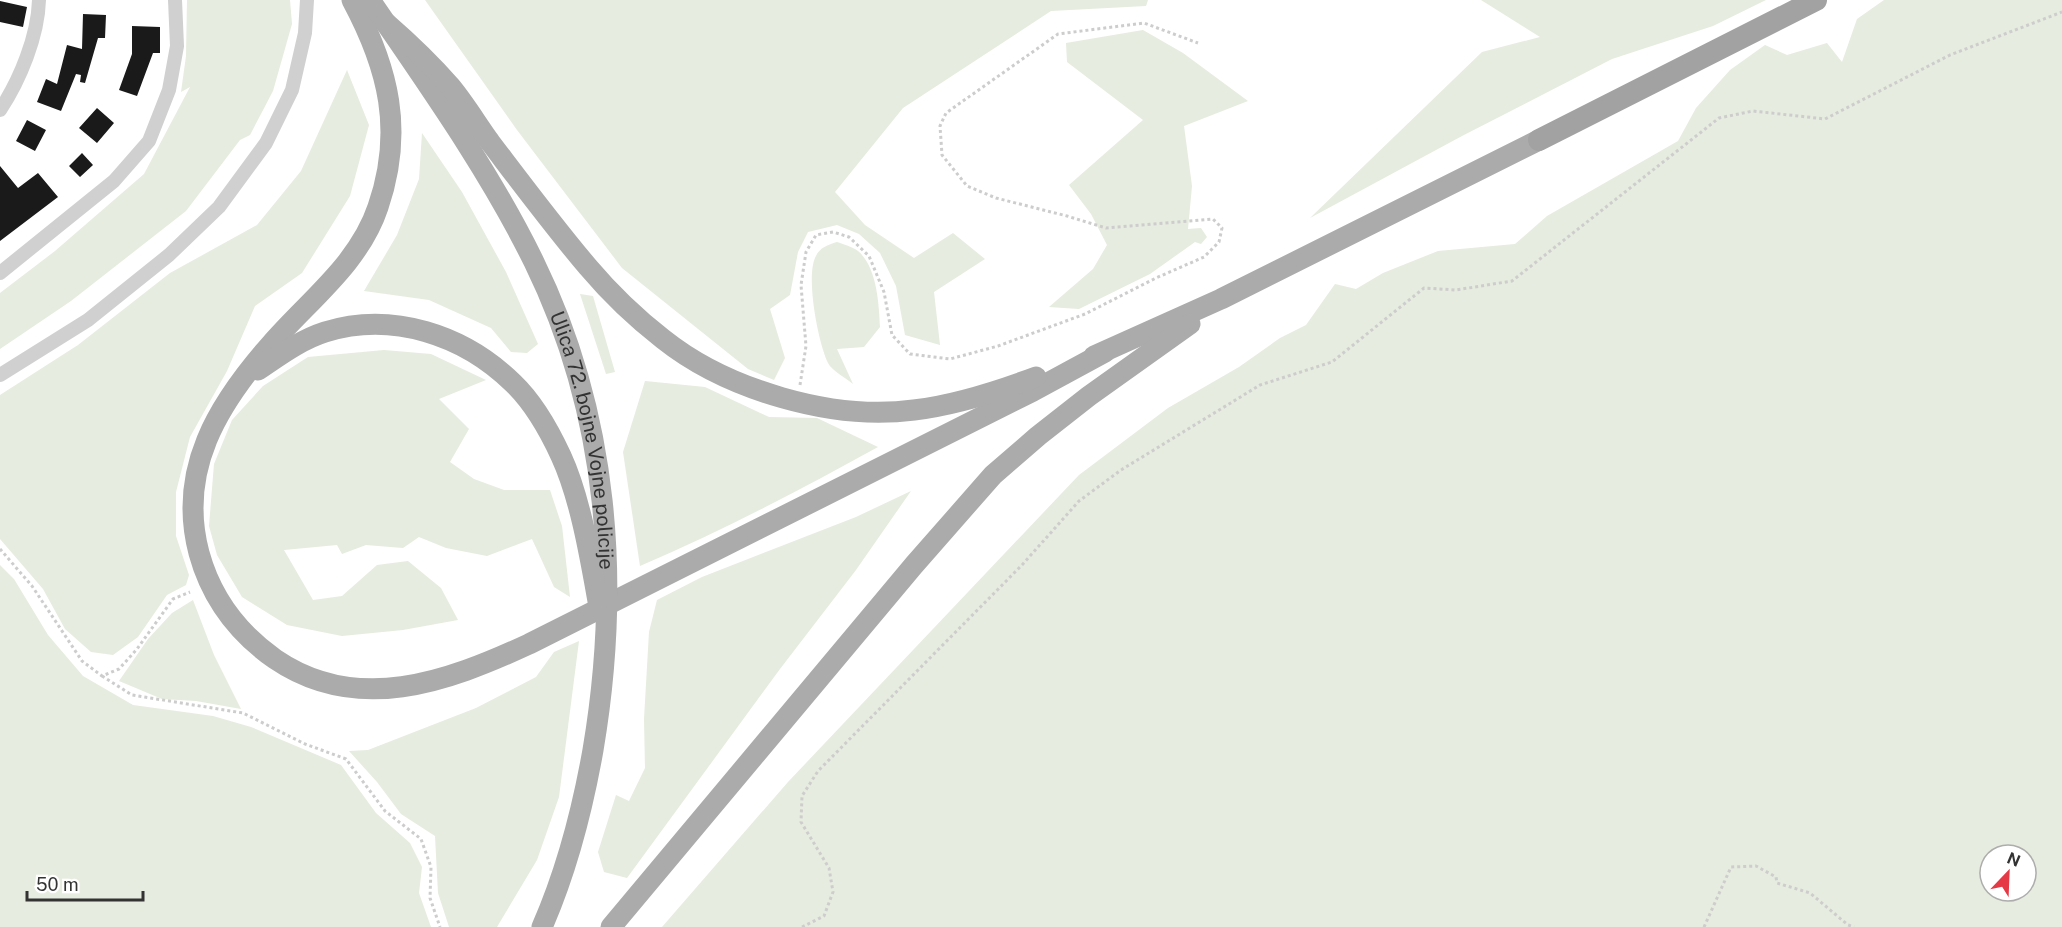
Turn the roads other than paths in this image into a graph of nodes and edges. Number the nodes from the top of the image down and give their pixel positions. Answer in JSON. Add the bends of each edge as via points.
{"nodes":[{"id":1,"x":39,"y":0,"type":"edge"},
{"id":2,"x":175,"y":0,"type":"edge"},
{"id":3,"x":308,"y":0,"type":"edge"},
{"id":4,"x":352,"y":0,"type":"edge"},
{"id":5,"x":370,"y":0,"type":"edge"},
{"id":6,"x":1816,"y":0,"type":"edge"},
{"id":7,"x":386,"y":23,"type":"junction"},
{"id":8,"x":0,"y":110,"type":"edge"},
{"id":9,"x":1539,"y":140,"type":"joint"},
{"id":10,"x":0,"y":273,"type":"edge"},
{"id":11,"x":1221,"y":299,"type":"junction"},
{"id":12,"x":1105,"y":352,"type":"junction"},
{"id":13,"x":0,"y":375,"type":"edge"},
{"id":14,"x":242,"y":381,"type":"junction"},
{"id":15,"x":605,"y":640,"type":"junction"},
{"id":16,"x":542,"y":927,"type":"edge"},
{"id":17,"x":611,"y":927,"type":"edge"}],
"edges":[{"from":1,"to":8,"type":"street","via":[[38,20],[13,90]]},
{"from":2,"to":10,"type":"street","via":[[177,46],[169,90],[148,141],[114,181]]},
{"from":3,"to":13,"type":"street","via":[[292,90],[266,143],[219,207],[169,255],[88,320]]},
{"from":4,"to":14,"type":"main road","via":[[378,56],[390,111],[388,170],[377,209],[342,269],[271,343]]},
{"from":5,"to":7,"type":"main road","name":"Ulica 72. bojne Vojne policije"},
{"from":6,"to":9,"type":"highway"},
{"from":7,"to":12,"type":"main road","via":[[453,89],[588,267],[625,306],[663,340],[704,366],[743,384],[834,409],[913,411],[999,391]]},
{"from":7,"to":15,"type":"main road","name":"Ulica 72. bojne Vojne policije","via":[[484,172],[534,263],[564,334],[585,405],[603,496],[608,559]]},
{"from":9,"to":11,"type":"main road"},
{"from":11,"to":12,"type":"main road"},
{"from":11,"to":17,"type":"main road","via":[[1089,396],[993,476]]},
{"from":12,"to":14,"type":"main road","via":[[529,644],[445,679],[389,689],[330,684],[281,663],[259,647],[228,614],[209,582],[195,539],[194,483],[214,422]]},
{"from":14,"to":15,"type":"main road","via":[[298,343],[352,325],[386,324],[424,330],[455,341],[488,362],[514,384],[540,416],[561,456],[591,560]]},
{"from":15,"to":16,"type":"main road","name":"Ulica 72. bojne Vojne policije","via":[[597,727],[583,806]]}]}
